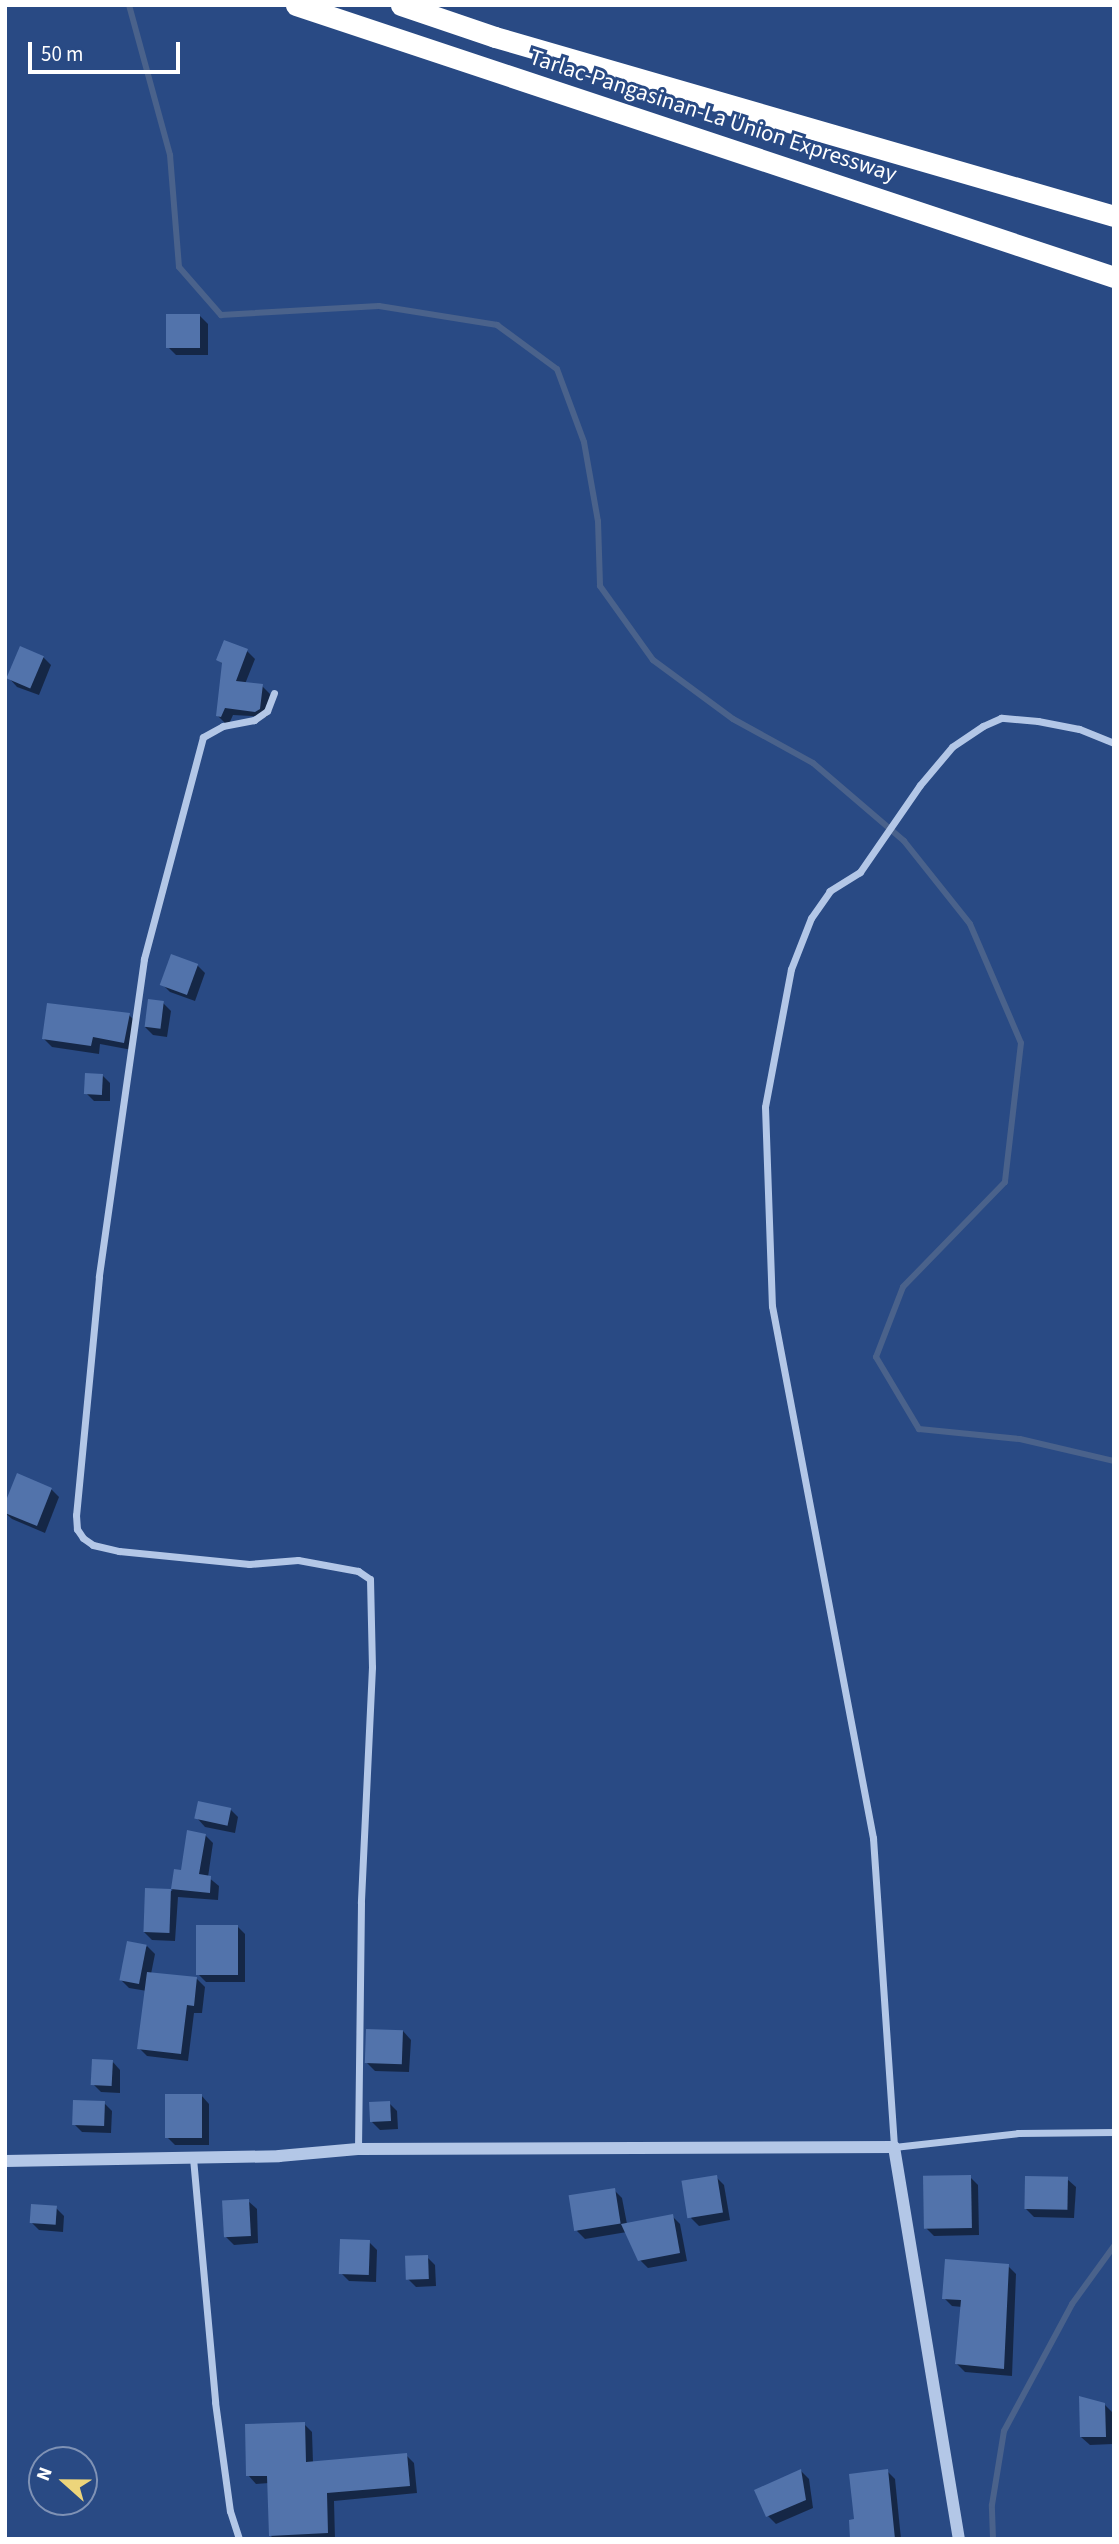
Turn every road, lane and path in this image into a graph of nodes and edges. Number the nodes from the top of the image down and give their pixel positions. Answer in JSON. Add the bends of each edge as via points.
{"nodes":[{"id":1,"x":296,"y":5,"type":"edge"},
{"id":2,"x":401,"y":5,"type":"edge"},
{"id":3,"x":1114,"y":216,"type":"edge"},
{"id":4,"x":1114,"y":276,"type":"edge"},
{"id":5,"x":274,"y":693,"type":"dead end"},
{"id":6,"x":1114,"y":743,"type":"edge"},
{"id":7,"x":1114,"y":2132,"type":"edge"},
{"id":8,"x":894,"y":2147,"type":"junction"},
{"id":9,"x":358,"y":2148,"type":"junction"},
{"id":10,"x":194,"y":2158,"type":"junction"},
{"id":11,"x":5,"y":2161,"type":"edge"},
{"id":12,"x":239,"y":2539,"type":"edge"},
{"id":13,"x":960,"y":2539,"type":"edge"}],
"edges":[{"from":1,"to":4,"type":"highway","name":"Tarlac-Pangasinan-La Union Expressway"},
{"from":2,"to":3,"type":"highway","name":"Tarlac-Pangasinan-La Union Expressway","via":[[495,37]]},
{"from":5,"to":9,"type":"street","via":[[267,711],[254,720],[223,726],[202,737],[144,959],[99,1277],[76,1515],[83,1538],[119,1551],[249,1564],[298,1560],[358,1571],[370,1580],[372,1667],[361,1903]]},
{"from":6,"to":8,"type":"street","via":[[1073,728],[1001,718],[952,747],[860,872],[830,891],[811,918],[791,969],[765,1107],[772,1306],[873,1838]]},
{"from":7,"to":8,"type":"street","via":[[1018,2133]]},
{"from":8,"to":9,"type":"street"},
{"from":8,"to":13,"type":"street"},
{"from":9,"to":10,"type":"street"},
{"from":10,"to":11,"type":"street"},
{"from":10,"to":12,"type":"street","via":[[215,2402],[230,2511]]}]}
